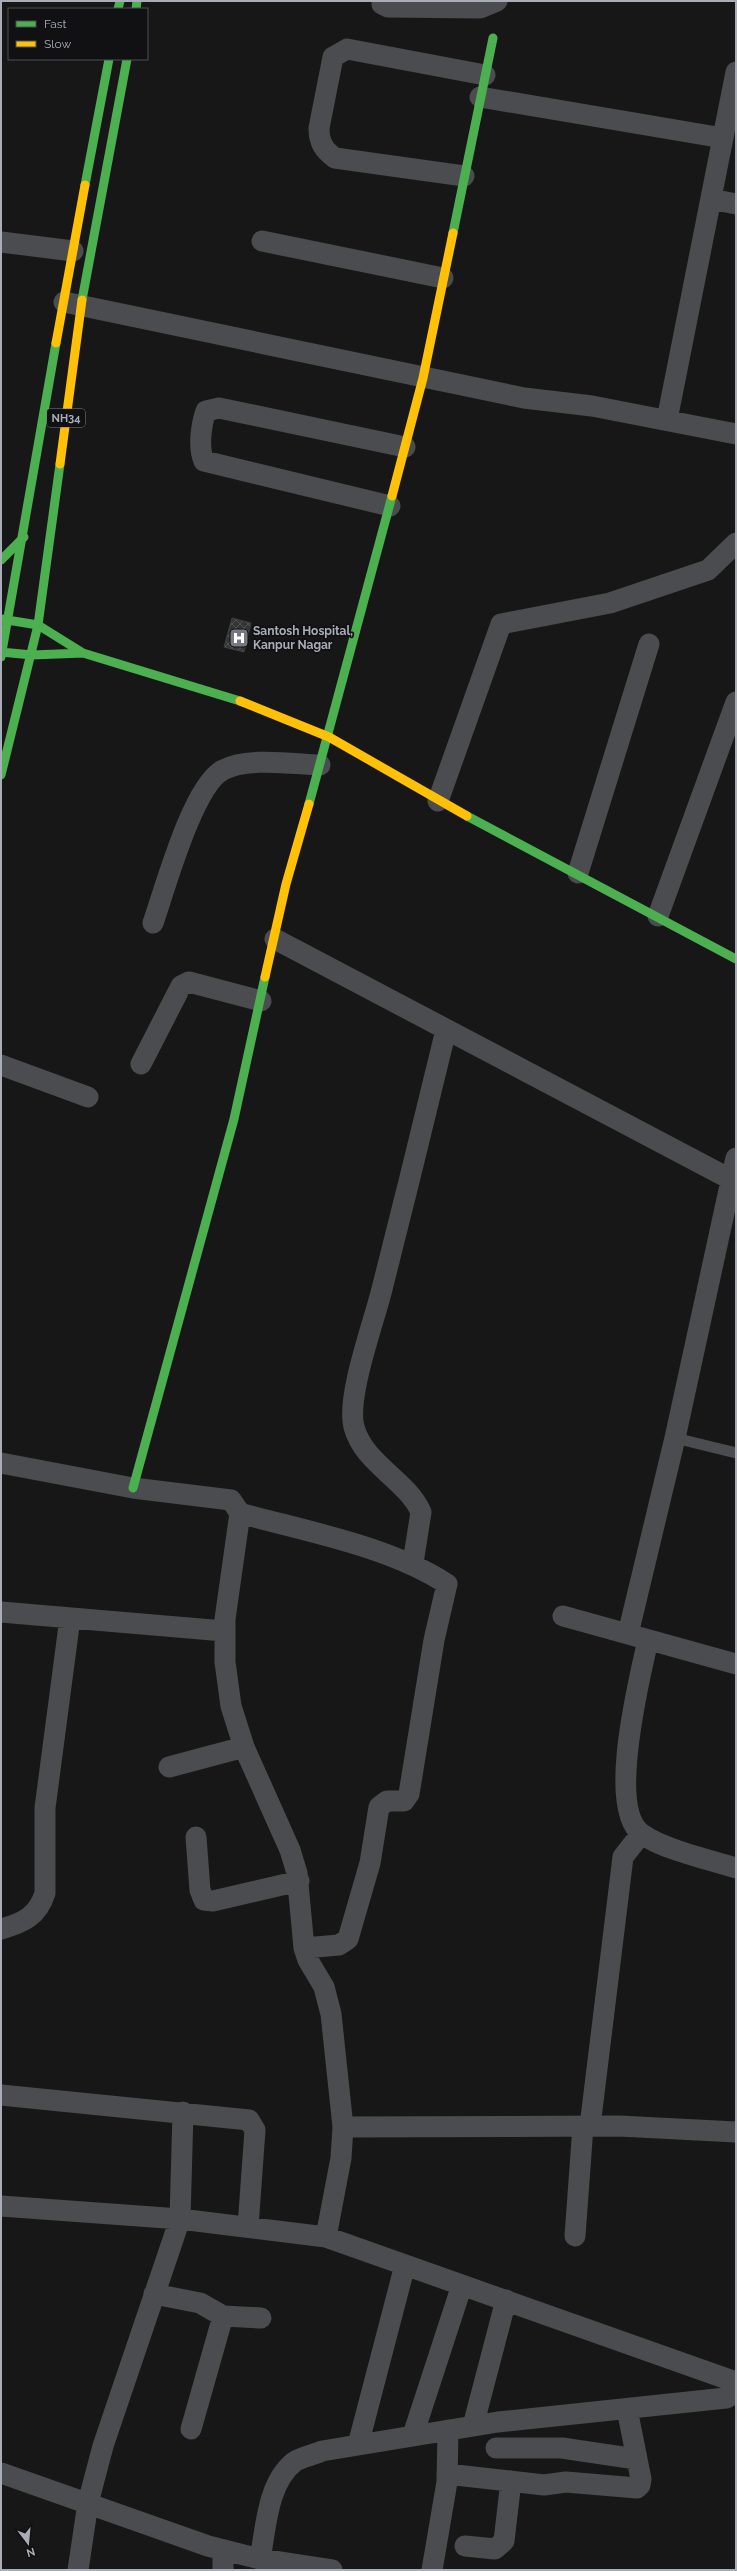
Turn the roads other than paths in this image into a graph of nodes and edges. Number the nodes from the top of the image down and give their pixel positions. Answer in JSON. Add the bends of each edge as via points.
{"nodes":[{"id":1,"x":382,"y":1,"type":"edge"},
{"id":2,"x":497,"y":1,"type":"edge"},
{"id":3,"x":492,"y":38,"type":"dead end"},
{"id":4,"x":109,"y":60,"type":"edge"},
{"id":5,"x":127,"y":60,"type":"edge"},
{"id":6,"x":736,"y":72,"type":"edge"},
{"id":7,"x":485,"y":75,"type":"junction"},
{"id":8,"x":480,"y":97,"type":"junction"},
{"id":9,"x":726,"y":147,"type":"edge"},
{"id":10,"x":464,"y":176,"type":"junction"},
{"id":11,"x":711,"y":199,"type":"junction"},
{"id":12,"x":736,"y":204,"type":"edge"},
{"id":13,"x":262,"y":241,"type":"dead end"},
{"id":14,"x":1,"y":242,"type":"edge"},
{"id":15,"x":73,"y":251,"type":"junction"},
{"id":16,"x":443,"y":278,"type":"junction"},
{"id":17,"x":72,"y":304,"type":"junction"},
{"id":18,"x":423,"y":378,"type":"junction"},
{"id":19,"x":667,"y":420,"type":"junction"},
{"id":20,"x":736,"y":434,"type":"edge"},
{"id":21,"x":405,"y":447,"type":"junction"},
{"id":22,"x":390,"y":506,"type":"junction"},
{"id":23,"x":24,"y":537,"type":"junction"},
{"id":24,"x":736,"y":543,"type":"edge"},
{"id":25,"x":1,"y":560,"type":"edge"},
{"id":26,"x":4,"y":620,"type":"edge"},
{"id":27,"x":38,"y":625,"type":"junction"},
{"id":28,"x":649,"y":644,"type":"dead end"},
{"id":29,"x":83,"y":653,"type":"junction"},
{"id":30,"x":1,"y":654,"type":"edge"},
{"id":31,"x":32,"y":655,"type":"junction"},
{"id":32,"x":736,"y":702,"type":"edge"},
{"id":33,"x":329,"y":737,"type":"junction"},
{"id":34,"x":320,"y":765,"type":"junction"},
{"id":35,"x":1,"y":776,"type":"edge"},
{"id":36,"x":438,"y":801,"type":"junction"},
{"id":37,"x":578,"y":873,"type":"junction"},
{"id":38,"x":658,"y":916,"type":"junction"},
{"id":39,"x":153,"y":922,"type":"dead end"},
{"id":40,"x":275,"y":939,"type":"junction"},
{"id":41,"x":736,"y":959,"type":"edge"},
{"id":42,"x":261,"y":1001,"type":"junction"},
{"id":43,"x":446,"y":1030,"type":"junction"},
{"id":44,"x":141,"y":1064,"type":"dead end"},
{"id":45,"x":1,"y":1065,"type":"edge"},
{"id":46,"x":88,"y":1097,"type":"dead end"},
{"id":47,"x":736,"y":1158,"type":"edge"},
{"id":48,"x":734,"y":1181,"type":"edge"},
{"id":49,"x":675,"y":1438,"type":"junction"},
{"id":50,"x":736,"y":1453,"type":"edge"},
{"id":51,"x":1,"y":1463,"type":"edge"},
{"id":52,"x":133,"y":1488,"type":"junction"},
{"id":53,"x":240,"y":1513,"type":"junction"},
{"id":54,"x":412,"y":1563,"type":"junction"},
{"id":55,"x":1,"y":1612,"type":"edge"},
{"id":56,"x":563,"y":1616,"type":"dead end"},
{"id":57,"x":70,"y":1618,"type":"junction"},
{"id":58,"x":224,"y":1631,"type":"junction"},
{"id":59,"x":628,"y":1634,"type":"junction"},
{"id":60,"x":648,"y":1640,"type":"junction"},
{"id":61,"x":736,"y":1664,"type":"edge"},
{"id":62,"x":244,"y":1747,"type":"junction"},
{"id":63,"x":169,"y":1767,"type":"dead end"},
{"id":64,"x":641,"y":1834,"type":"junction"},
{"id":65,"x":196,"y":1836,"type":"dead end"},
{"id":66,"x":736,"y":1868,"type":"edge"},
{"id":67,"x":299,"y":1881,"type":"junction"},
{"id":68,"x":1,"y":1929,"type":"edge"},
{"id":69,"x":304,"y":1948,"type":"junction"},
{"id":70,"x":1,"y":2095,"type":"edge"},
{"id":71,"x":183,"y":2112,"type":"junction"},
{"id":72,"x":586,"y":2126,"type":"junction"},
{"id":73,"x":344,"y":2127,"type":"junction"},
{"id":74,"x":736,"y":2132,"type":"edge"},
{"id":75,"x":1,"y":2206,"type":"edge"},
{"id":76,"x":180,"y":2219,"type":"junction"},
{"id":77,"x":248,"y":2227,"type":"junction"},
{"id":78,"x":575,"y":2236,"type":"dead end"},
{"id":79,"x":326,"y":2237,"type":"junction"},
{"id":80,"x":406,"y":2265,"type":"junction"},
{"id":81,"x":462,"y":2284,"type":"junction"},
{"id":82,"x":154,"y":2294,"type":"junction"},
{"id":83,"x":506,"y":2300,"type":"junction"},
{"id":84,"x":223,"y":2316,"type":"junction"},
{"id":85,"x":261,"y":2318,"type":"dead end"},
{"id":86,"x":736,"y":2382,"type":"edge"},
{"id":87,"x":736,"y":2393,"type":"edge"},
{"id":88,"x":627,"y":2409,"type":"junction"},
{"id":89,"x":498,"y":2422,"type":"junction"},
{"id":90,"x":473,"y":2426,"type":"junction"},
{"id":91,"x":191,"y":2429,"type":"dead end"},
{"id":92,"x":448,"y":2430,"type":"junction"},
{"id":93,"x":413,"y":2435,"type":"junction"},
{"id":94,"x":358,"y":2445,"type":"junction"},
{"id":95,"x":496,"y":2448,"type":"junction"},
{"id":96,"x":636,"y":2459,"type":"junction"},
{"id":97,"x":1,"y":2473,"type":"edge"},
{"id":98,"x":447,"y":2474,"type":"junction"},
{"id":99,"x":502,"y":2480,"type":"junction"},
{"id":100,"x":88,"y":2502,"type":"junction"},
{"id":101,"x":465,"y":2546,"type":"dead end"},
{"id":102,"x":260,"y":2559,"type":"junction"},
{"id":103,"x":223,"y":2560,"type":"edge"},
{"id":104,"x":78,"y":2570,"type":"edge"},
{"id":105,"x":332,"y":2570,"type":"edge"},
{"id":106,"x":432,"y":2570,"type":"edge"}],
"edges":[{"from":1,"to":2,"type":"street","via":[[388,7],[480,8]]},
{"from":3,"to":7,"type":"main road"},
{"from":4,"to":15,"type":"main road","number":"NH34"},
{"from":5,"to":17,"type":"main road","number":"NH34"},
{"from":6,"to":9,"type":"street"},
{"from":7,"to":8,"type":"main road"},
{"from":7,"to":10,"type":"street","via":[[347,49],[333,57],[319,128],[319,139],[326,151],[336,158]]},
{"from":8,"to":9,"type":"street"},
{"from":8,"to":10,"type":"main road"},
{"from":9,"to":11,"type":"street"},
{"from":10,"to":16,"type":"main road"},
{"from":11,"to":12,"type":"street"},
{"from":11,"to":19,"type":"street"},
{"from":13,"to":16,"type":"street"},
{"from":14,"to":15,"type":"street"},
{"from":15,"to":17,"type":"main road","number":"NH34"},
{"from":16,"to":18,"type":"main road"},
{"from":17,"to":18,"type":"street"},
{"from":17,"to":23,"type":"main road","number":"NH34"},
{"from":17,"to":27,"type":"main road","number":"NH34"},
{"from":18,"to":19,"type":"street","via":[[524,398],[592,406]]},
{"from":18,"to":21,"type":"main road"},
{"from":19,"to":20,"type":"street"},
{"from":21,"to":22,"type":"main road"},
{"from":21,"to":22,"type":"street","via":[[219,408],[206,411],[203,420],[200,454],[204,461],[213,466]]},
{"from":22,"to":33,"type":"main road"},
{"from":23,"to":25,"type":"main road"},
{"from":23,"to":26,"type":"main road","number":"NH34"},
{"from":24,"to":36,"type":"street","via":[[708,570],[701,573],[610,603],[501,624]]},
{"from":26,"to":27,"type":"main road"},
{"from":26,"to":30,"type":"main road","number":"NH34"},
{"from":27,"to":29,"type":"main road"},
{"from":27,"to":31,"type":"main road","number":"NH34"},
{"from":28,"to":37,"type":"street"},
{"from":29,"to":31,"type":"main road"},
{"from":29,"to":33,"type":"main road","via":[[232,698]]},
{"from":30,"to":31,"type":"main road"},
{"from":31,"to":35,"type":"main road","number":"NH34"},
{"from":32,"to":38,"type":"street"},
{"from":33,"to":34,"type":"main road"},
{"from":33,"to":36,"type":"main road"},
{"from":34,"to":39,"type":"street","via":[[250,763],[223,770],[208,785],[196,804]]},
{"from":34,"to":40,"type":"main road","via":[[286,884]]},
{"from":36,"to":37,"type":"main road"},
{"from":37,"to":38,"type":"main road"},
{"from":38,"to":41,"type":"main road"},
{"from":40,"to":42,"type":"main road"},
{"from":40,"to":43,"type":"street"},
{"from":42,"to":44,"type":"street","via":[[189,982],[181,986]]},
{"from":42,"to":52,"type":"main road","via":[[234,1119]]},
{"from":43,"to":48,"type":"street"},
{"from":43,"to":54,"type":"street","via":[[352,1403],[354,1426],[362,1446],[410,1496],[421,1512]]},
{"from":45,"to":46,"type":"street"},
{"from":47,"to":48,"type":"street"},
{"from":48,"to":49,"type":"street"},
{"from":49,"to":50,"type":"lane"},
{"from":49,"to":59,"type":"street"},
{"from":51,"to":52,"type":"street"},
{"from":52,"to":53,"type":"street","via":[[231,1500]]},
{"from":53,"to":54,"type":"street"},
{"from":53,"to":58,"type":"street"},
{"from":54,"to":69,"type":"street","via":[[447,1584],[434,1640],[409,1794],[404,1801],[387,1802],[379,1807],[370,1863],[348,1939],[339,1945]]},
{"from":55,"to":57,"type":"street"},
{"from":56,"to":59,"type":"street"},
{"from":57,"to":58,"type":"street"},
{"from":57,"to":68,"type":"street","via":[[45,1808],[45,1893],[41,1906],[33,1915],[17,1925]]},
{"from":58,"to":62,"type":"street","via":[[231,1706]]},
{"from":59,"to":60,"type":"street"},
{"from":60,"to":61,"type":"street"},
{"from":60,"to":64,"type":"street","via":[[630,1722],[627,1750],[630,1816]]},
{"from":62,"to":63,"type":"street"},
{"from":62,"to":67,"type":"street","via":[[290,1850]]},
{"from":64,"to":66,"type":"street","via":[[654,1841]]},
{"from":64,"to":72,"type":"street","via":[[623,1857]]},
{"from":65,"to":67,"type":"street","via":[[200,1890],[204,1900],[213,1901]]},
{"from":67,"to":69,"type":"street"},
{"from":69,"to":73,"type":"street","via":[[328,1999]]},
{"from":70,"to":71,"type":"street"},
{"from":71,"to":76,"type":"street"},
{"from":71,"to":77,"type":"street","via":[[249,2120],[255,2127]]},
{"from":72,"to":73,"type":"street"},
{"from":72,"to":74,"type":"street"},
{"from":72,"to":78,"type":"street"},
{"from":73,"to":79,"type":"street","via":[[341,2158]]},
{"from":75,"to":76,"type":"street"},
{"from":76,"to":77,"type":"street"},
{"from":76,"to":82,"type":"street"},
{"from":77,"to":79,"type":"street"},
{"from":79,"to":80,"type":"street"},
{"from":80,"to":81,"type":"street"},
{"from":80,"to":94,"type":"street"},
{"from":81,"to":83,"type":"street"},
{"from":81,"to":93,"type":"street"},
{"from":82,"to":84,"type":"street","via":[[200,2303]]},
{"from":82,"to":100,"type":"street","via":[[103,2446]]},
{"from":83,"to":86,"type":"street"},
{"from":83,"to":90,"type":"street"},
{"from":84,"to":85,"type":"street"},
{"from":84,"to":91,"type":"street"},
{"from":87,"to":88,"type":"street","via":[[726,2398]]},
{"from":88,"to":89,"type":"street"},
{"from":88,"to":96,"type":"street"},
{"from":89,"to":90,"type":"street"},
{"from":89,"to":95,"type":"street"},
{"from":90,"to":92,"type":"street"},
{"from":92,"to":93,"type":"street"},
{"from":92,"to":98,"type":"street"},
{"from":93,"to":94,"type":"street"},
{"from":94,"to":102,"type":"street","via":[[322,2452],[295,2461],[285,2471],[273,2492]]},
{"from":95,"to":96,"type":"street","via":[[562,2448]]},
{"from":95,"to":99,"type":"street"},
{"from":96,"to":99,"type":"street","via":[[641,2479],[637,2488],[566,2482],[544,2485]]},
{"from":97,"to":100,"type":"street"},
{"from":98,"to":99,"type":"street"},
{"from":98,"to":106,"type":"street"},
{"from":99,"to":101,"type":"street","via":[[504,2541],[495,2549]]},
{"from":100,"to":103,"type":"street"},
{"from":100,"to":104,"type":"street"},
{"from":102,"to":103,"type":"street"},
{"from":102,"to":105,"type":"street"}]}
